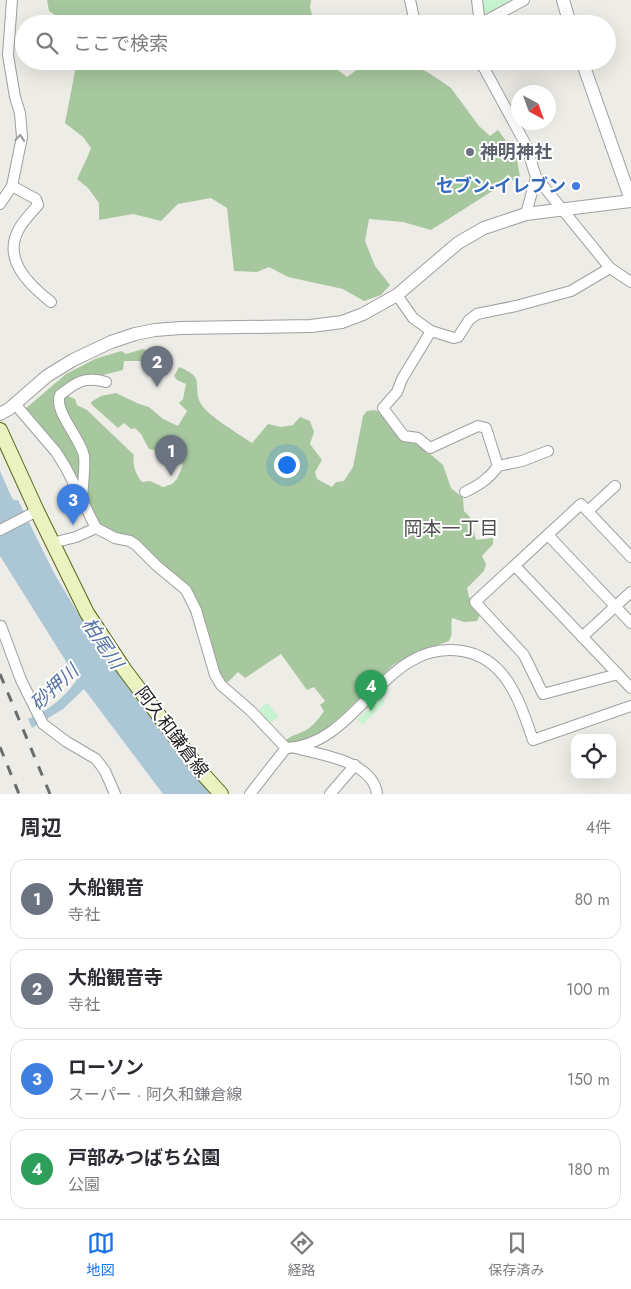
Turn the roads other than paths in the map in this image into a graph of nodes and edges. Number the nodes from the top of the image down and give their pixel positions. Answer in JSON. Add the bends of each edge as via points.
{"nodes":[{"id":1,"x":12,"y":0,"type":"edge"},
{"id":2,"x":410,"y":0,"type":"edge"},
{"id":3,"x":477,"y":0,"type":"edge"},
{"id":4,"x":524,"y":0,"type":"edge"},
{"id":5,"x":563,"y":0,"type":"edge"},
{"id":6,"x":413,"y":15,"type":"edge"},
{"id":7,"x":479,"y":15,"type":"edge"},
{"id":8,"x":496,"y":15,"type":"edge"},
{"id":9,"x":567,"y":15,"type":"edge"},
{"id":10,"x":485,"y":70,"type":"edge"},
{"id":11,"x":585,"y":70,"type":"edge"},
{"id":12,"x":536,"y":177,"type":"junction"},
{"id":13,"x":12,"y":186,"type":"junction"},
{"id":14,"x":631,"y":201,"type":"edge"},
{"id":15,"x":0,"y":204,"type":"edge"},
{"id":16,"x":563,"y":209,"type":"junction"},
{"id":17,"x":526,"y":214,"type":"junction"},
{"id":18,"x":610,"y":268,"type":"junction"},
{"id":19,"x":631,"y":282,"type":"edge"},
{"id":20,"x":397,"y":295,"type":"junction"},
{"id":21,"x":51,"y":302,"type":"dead end"},
{"id":22,"x":431,"y":331,"type":"junction"},
{"id":23,"x":106,"y":382,"type":"dead end"},
{"id":24,"x":15,"y":404,"type":"junction"},
{"id":25,"x":0,"y":414,"type":"edge"},
{"id":26,"x":0,"y":430,"type":"edge"},
{"id":27,"x":548,"y":451,"type":"dead end"},
{"id":28,"x":498,"y":466,"type":"junction"},
{"id":29,"x":615,"y":486,"type":"dead end"},
{"id":30,"x":465,"y":492,"type":"dead end"},
{"id":31,"x":82,"y":500,"type":"junction"},
{"id":32,"x":588,"y":511,"type":"junction"},
{"id":33,"x":33,"y":513,"type":"junction"},
{"id":34,"x":96,"y":528,"type":"junction"},
{"id":35,"x":0,"y":530,"type":"edge"},
{"id":36,"x":548,"y":535,"type":"junction"},
{"id":37,"x":52,"y":543,"type":"junction"},
{"id":38,"x":631,"y":557,"type":"edge"},
{"id":39,"x":515,"y":566,"type":"junction"},
{"id":40,"x":631,"y":592,"type":"edge"},
{"id":41,"x":616,"y":606,"type":"junction"},
{"id":42,"x":631,"y":623,"type":"edge"},
{"id":43,"x":2,"y":626,"type":"dead end"},
{"id":44,"x":582,"y":637,"type":"junction"},
{"id":45,"x":618,"y":674,"type":"junction"},
{"id":46,"x":631,"y":688,"type":"edge"},
{"id":47,"x":631,"y":706,"type":"edge"},
{"id":48,"x":290,"y":748,"type":"junction"},
{"id":49,"x":355,"y":765,"type":"junction"},
{"id":50,"x":114,"y":794,"type":"edge"},
{"id":51,"x":221,"y":794,"type":"edge"},
{"id":52,"x":250,"y":794,"type":"edge"},
{"id":53,"x":330,"y":794,"type":"edge"},
{"id":54,"x":377,"y":794,"type":"edge"}],
"edges":[{"from":13,"to":1,"type":"street","one_way":true,"via":[[22,137],[8,55]]},
{"from":2,"to":6,"type":"street"},
{"from":3,"to":7,"type":"street"},
{"from":4,"to":8,"type":"street"},
{"from":5,"to":9,"type":"street"},
{"from":10,"to":12,"type":"street","via":[[526,145]]},
{"from":11,"to":14,"type":"street"},
{"from":12,"to":16,"type":"street"},
{"from":12,"to":17,"type":"street"},
{"from":13,"to":15,"type":"street"},
{"from":13,"to":21,"type":"street","via":[[36,199],[38,206],[20,227],[14,242],[14,258],[30,283]]},
{"from":14,"to":16,"type":"street"},
{"from":16,"to":17,"type":"street"},
{"from":16,"to":18,"type":"street"},
{"from":17,"to":20,"type":"street","via":[[484,228],[458,243]]},
{"from":18,"to":19,"type":"street"},
{"from":18,"to":22,"type":"street","via":[[570,291],[477,314],[458,337]]},
{"from":20,"to":22,"type":"street","via":[[413,318]]},
{"from":20,"to":24,"type":"street","via":[[342,322],[182,328],[135,334],[74,360],[48,376]]},
{"from":22,"to":28,"type":"street","via":[[397,392],[383,408],[404,436],[418,438],[430,448],[478,426],[486,428]]},
{"from":23,"to":31,"type":"street","via":[[94,379],[79,382],[58,398],[60,409],[80,441],[84,457]]},
{"from":24,"to":25,"type":"street"},
{"from":24,"to":31,"type":"street","via":[[56,452]]},
{"from":26,"to":33,"type":"main road","name":"阿久和鎌倉線"},
{"from":27,"to":28,"type":"street"},
{"from":28,"to":30,"type":"street","via":[[491,476]]},
{"from":29,"to":32,"type":"street"},
{"from":31,"to":34,"type":"street"},
{"from":32,"to":36,"type":"street","via":[[581,504]]},
{"from":32,"to":38,"type":"street"},
{"from":33,"to":35,"type":"street"},
{"from":33,"to":37,"type":"main road","name":"阿久和鎌倉線"},
{"from":34,"to":37,"type":"street"},
{"from":34,"to":48,"type":"street","via":[[136,545],[186,590],[196,610],[215,675]]},
{"from":36,"to":39,"type":"street"},
{"from":36,"to":41,"type":"street"},
{"from":37,"to":51,"type":"main road","name":"阿久和鎌倉線","via":[[104,640]]},
{"from":39,"to":44,"type":"street"},
{"from":39,"to":45,"type":"street","via":[[475,602],[524,655],[543,694]]},
{"from":40,"to":41,"type":"street"},
{"from":41,"to":42,"type":"street"},
{"from":41,"to":44,"type":"street"},
{"from":43,"to":50,"type":"street","via":[[21,680],[43,724],[96,759],[105,771]]},
{"from":44,"to":45,"type":"street"},
{"from":45,"to":46,"type":"street"},
{"from":47,"to":48,"type":"street","via":[[533,740],[512,686],[497,668],[468,652],[439,651],[412,660],[397,671],[321,739]]},
{"from":48,"to":49,"type":"street"},
{"from":48,"to":52,"type":"street"},
{"from":49,"to":53,"type":"street"},
{"from":49,"to":54,"type":"street","via":[[375,786]]}]}
